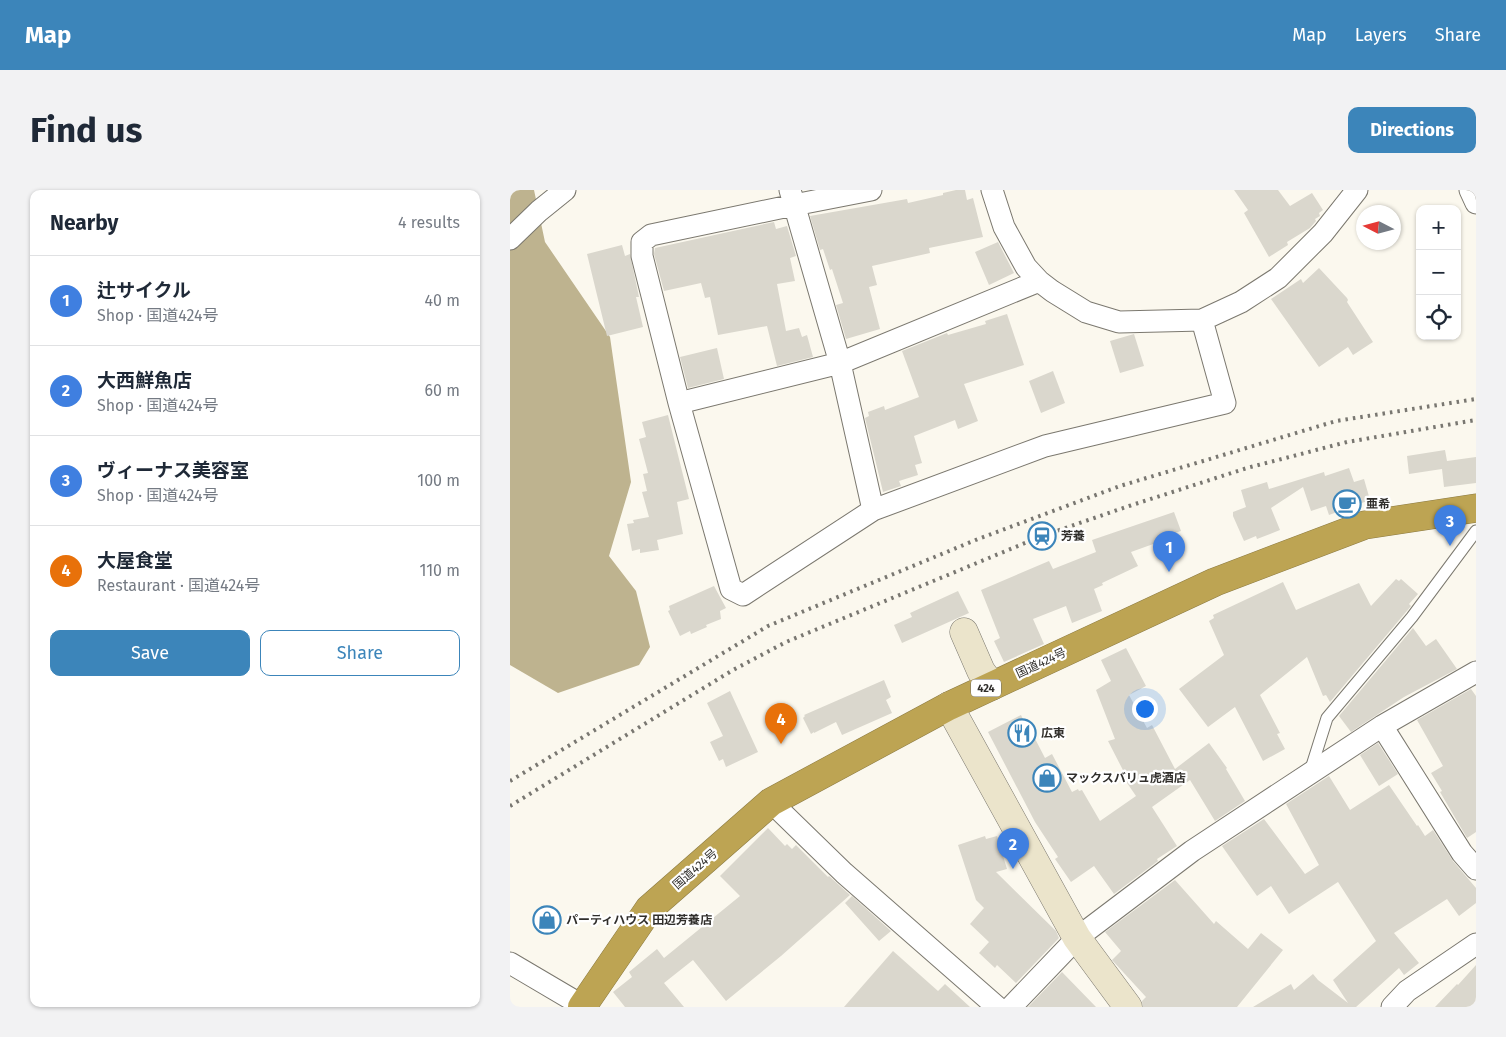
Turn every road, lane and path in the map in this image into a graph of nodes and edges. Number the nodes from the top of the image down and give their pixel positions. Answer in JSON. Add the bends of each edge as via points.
{"nodes":[{"id":1,"x":565,"y":190,"type":"edge"},
{"id":2,"x":871,"y":190,"type":"edge"},
{"id":3,"x":992,"y":190,"type":"edge"},
{"id":4,"x":1357,"y":190,"type":"edge"},
{"id":5,"x":1470,"y":190,"type":"edge"},
{"id":6,"x":792,"y":197,"type":"edge"},
{"id":7,"x":1476,"y":203,"type":"edge"},
{"id":8,"x":510,"y":239,"type":"edge"},
{"id":9,"x":1039,"y":282,"type":"junction"},
{"id":10,"x":1202,"y":320,"type":"junction"},
{"id":11,"x":840,"y":363,"type":"junction"},
{"id":12,"x":678,"y":403,"type":"junction"},
{"id":13,"x":1476,"y":508,"type":"edge"},
{"id":14,"x":873,"y":510,"type":"junction"},
{"id":15,"x":1476,"y":531,"type":"edge"},
{"id":16,"x":964,"y":632,"type":"dead end"},
{"id":17,"x":1476,"y":672,"type":"edge"},
{"id":18,"x":992,"y":686,"type":"junction"},
{"id":19,"x":950,"y":706,"type":"junction"},
{"id":20,"x":1382,"y":726,"type":"junction"},
{"id":21,"x":1310,"y":772,"type":"junction"},
{"id":22,"x":771,"y":802,"type":"junction"},
{"id":23,"x":1476,"y":869,"type":"edge"},
{"id":24,"x":1078,"y":938,"type":"junction"},
{"id":25,"x":1476,"y":944,"type":"edge"},
{"id":26,"x":510,"y":963,"type":"edge"},
{"id":27,"x":582,"y":1007,"type":"edge"},
{"id":28,"x":997,"y":1007,"type":"edge"},
{"id":29,"x":1011,"y":1007,"type":"edge"},
{"id":30,"x":1128,"y":1007,"type":"edge"},
{"id":31,"x":1392,"y":1007,"type":"edge"}],
"edges":[{"from":1,"to":8,"type":"street"},
{"from":2,"to":6,"type":"street"},
{"from":3,"to":9,"type":"street","via":[[1004,227],[1026,267]]},
{"from":4,"to":10,"type":"street","via":[[1323,233],[1278,278],[1241,302]]},
{"from":5,"to":7,"type":"street"},
{"from":6,"to":11,"type":"street"},
{"from":6,"to":12,"type":"street","via":[[651,235],[642,242],[642,256]]},
{"from":9,"to":10,"type":"street","via":[[1086,312],[1119,322]]},
{"from":9,"to":11,"type":"street"},
{"from":10,"to":14,"type":"street","via":[[1225,403],[1045,446]]},
{"from":11,"to":12,"type":"street"},
{"from":11,"to":14,"type":"street"},
{"from":12,"to":14,"type":"street","via":[[731,589],[743,595]]},
{"from":13,"to":18,"type":"highway","name":"国道424号","number":"424","via":[[1366,525],[1215,582]]},
{"from":15,"to":21,"type":"lane","via":[[1412,617],[1327,718]]},
{"from":16,"to":18,"type":"street","via":[[981,671]]},
{"from":17,"to":20,"type":"street"},
{"from":18,"to":19,"type":"highway","name":"国道424号","number":"424"},
{"from":19,"to":22,"type":"highway","name":"国道424号","number":"424"},
{"from":19,"to":24,"type":"street"},
{"from":20,"to":21,"type":"street"},
{"from":20,"to":23,"type":"street","via":[[1462,853]]},
{"from":21,"to":24,"type":"street","via":[[1192,851]]},
{"from":22,"to":27,"type":"highway","name":"国道424号","number":"424","via":[[649,909]]},
{"from":22,"to":28,"type":"street","via":[[844,873]]},
{"from":24,"to":29,"type":"street"},
{"from":24,"to":30,"type":"street"},
{"from":25,"to":31,"type":"street","via":[[1407,991]]},
{"from":26,"to":27,"type":"street"}]}
